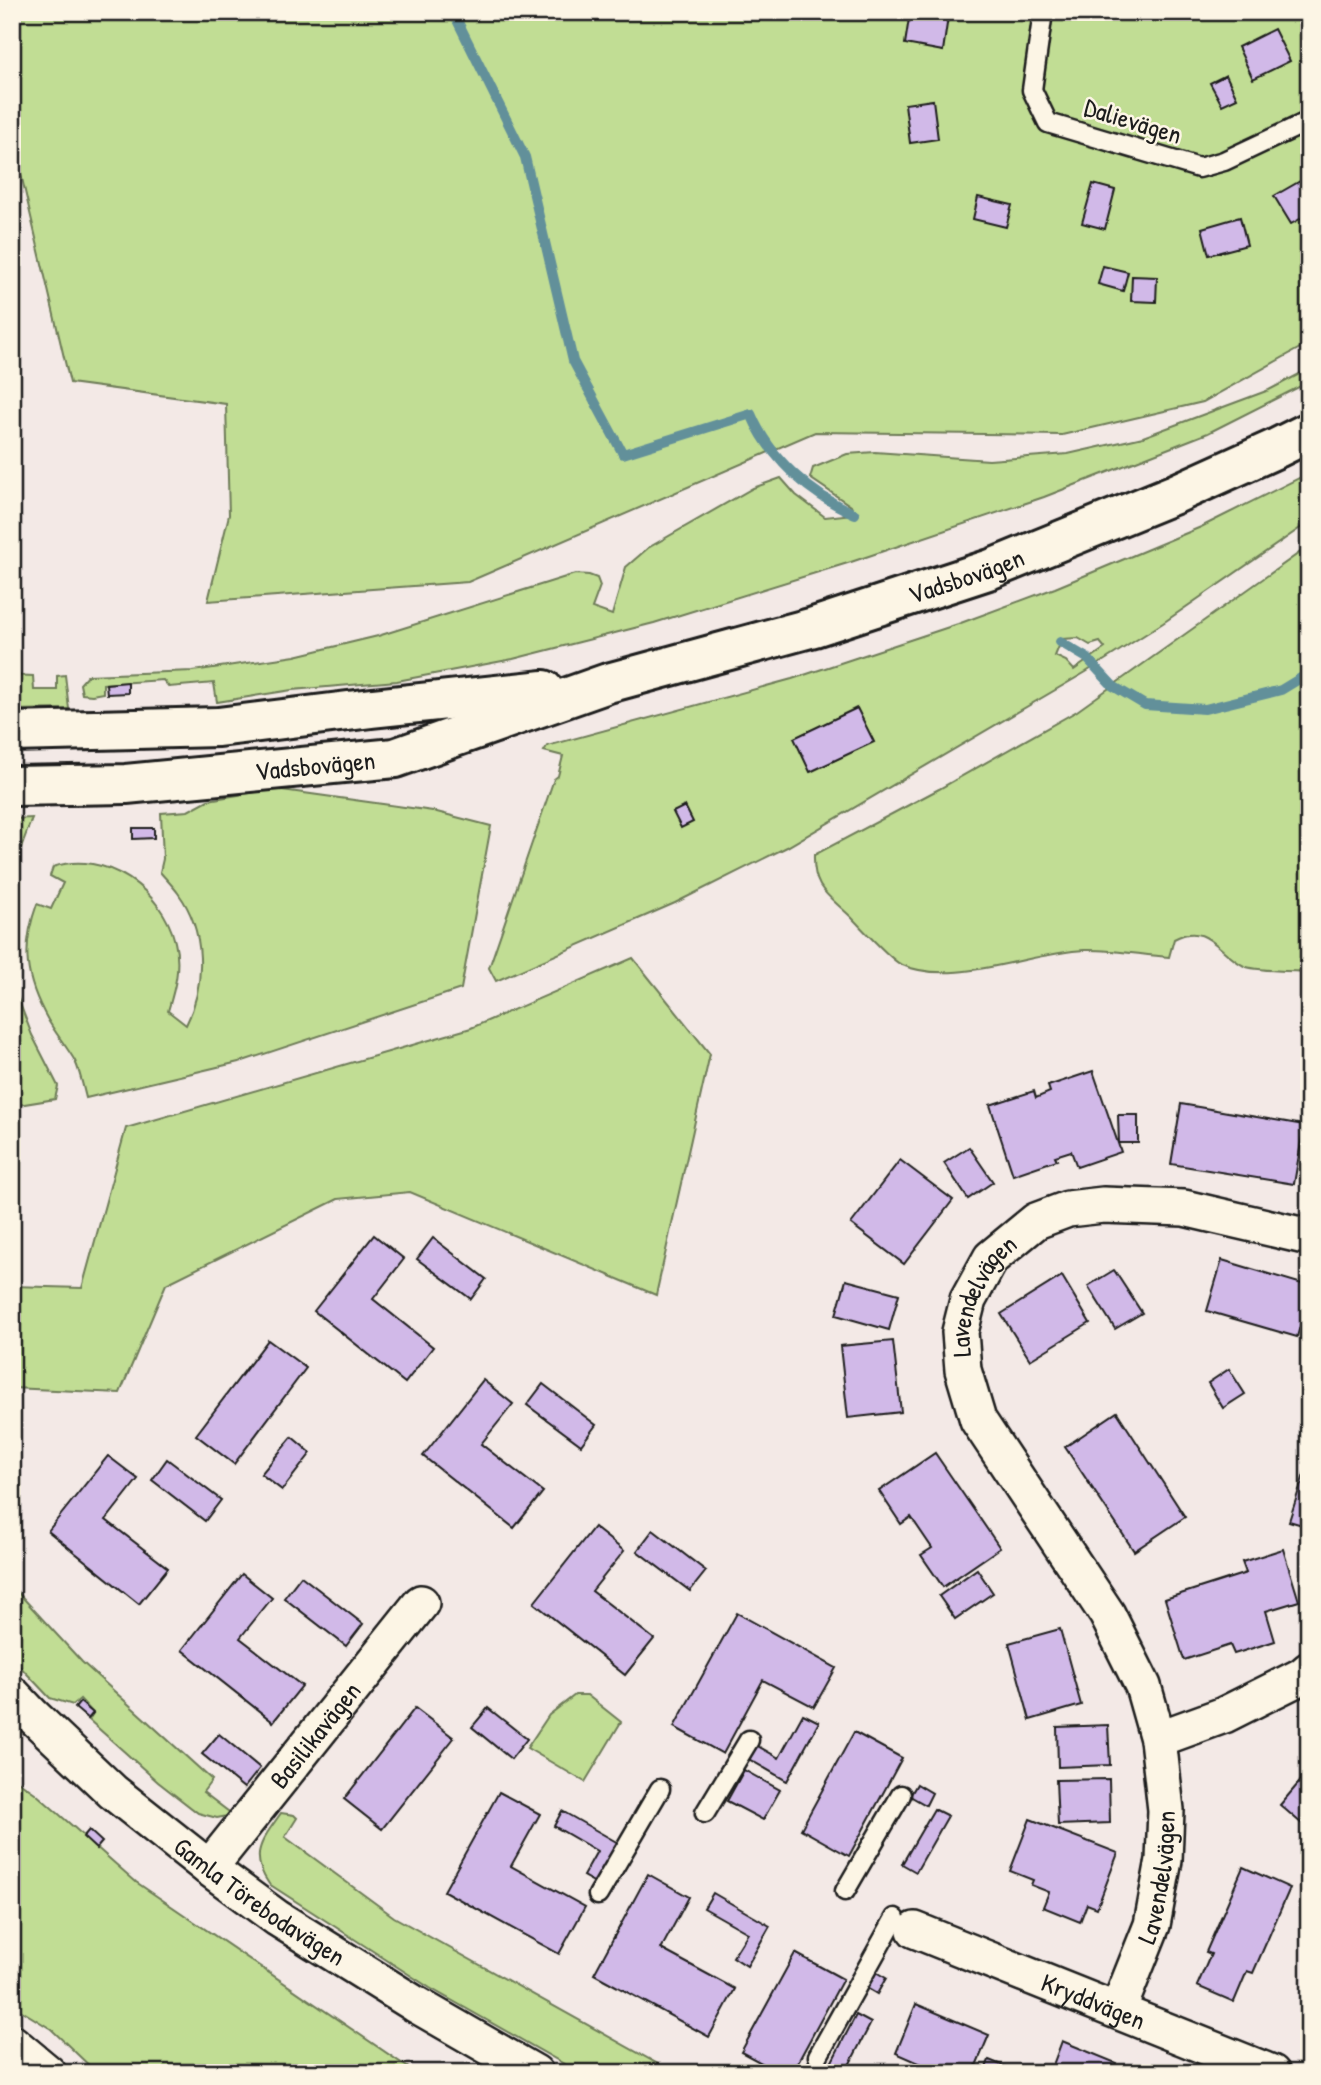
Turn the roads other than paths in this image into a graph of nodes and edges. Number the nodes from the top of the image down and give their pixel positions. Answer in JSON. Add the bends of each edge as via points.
{"nodes":[{"id":1,"x":1043,"y":12,"type":"edge"},
{"id":2,"x":1309,"y":121,"type":"edge"},
{"id":3,"x":1309,"y":432,"type":"edge"},
{"id":4,"x":608,"y":683,"type":"junction"},
{"id":5,"x":12,"y":732,"type":"edge"},
{"id":6,"x":12,"y":786,"type":"edge"},
{"id":7,"x":1309,"y":1237,"type":"edge"},
{"id":8,"x":421,"y":1603,"type":"dead end"},
{"id":9,"x":1309,"y":1670,"type":"edge"},
{"id":10,"x":12,"y":1694,"type":"edge"},
{"id":11,"x":1158,"y":1739,"type":"junction"},
{"id":12,"x":748,"y":1740,"type":"dead end"},
{"id":13,"x":660,"y":1788,"type":"dead end"},
{"id":14,"x":901,"y":1795,"type":"dead end"},
{"id":15,"x":705,"y":1814,"type":"dead end"},
{"id":16,"x":209,"y":1868,"type":"junction"},
{"id":17,"x":845,"y":1891,"type":"dead end"},
{"id":18,"x":598,"y":1895,"type":"dead end"},
{"id":19,"x":905,"y":1924,"type":"joint"},
{"id":20,"x":1118,"y":2010,"type":"junction"},
{"id":21,"x":12,"y":2043,"type":"edge"},
{"id":22,"x":818,"y":2056,"type":"dead end"},
{"id":23,"x":48,"y":2073,"type":"edge"},
{"id":24,"x":535,"y":2073,"type":"edge"},
{"id":25,"x":1272,"y":2073,"type":"edge"}],
"edges":[{"from":1,"to":2,"type":"lane","name":"Dalievägen","via":[[1031,90],[1048,123],[1199,168],[1224,162]]},
{"from":3,"to":4,"type":"main road","name":"Vadsbovägen","via":[[1175,494],[991,569],[814,627]]},
{"from":4,"to":5,"type":"main road","name":"Vadsbovägen","via":[[218,727]]},
{"from":4,"to":6,"type":"main road","name":"Vadsbovägen","via":[[395,758],[126,784]]},
{"from":7,"to":11,"type":"street","name":"Lavendelvägen","via":[[1184,1208],[1103,1205],[1068,1209],[1036,1221],[991,1258],[968,1300],[960,1332],[963,1370],[978,1420],[1107,1614],[1143,1686]]},
{"from":8,"to":16,"type":"street","name":"Basilikavägen"},
{"from":9,"to":11,"type":"street","via":[[1224,1715]]},
{"from":10,"to":16,"type":"street","name":"Gamla Törebodavägen","via":[[113,1792]]},
{"from":11,"to":20,"type":"street","name":"Lavendelvägen","via":[[1167,1810],[1164,1860],[1152,1924]]},
{"from":12,"to":15,"type":"lane"},
{"from":13,"to":18,"type":"lane"},
{"from":14,"to":17,"type":"lane"},
{"from":16,"to":24,"type":"street","name":"Gamla Törebodavägen","via":[[278,1918]]},
{"from":19,"to":20,"type":"street","name":"Kryddvägen"},
{"from":19,"to":22,"type":"lane"},
{"from":20,"to":25,"type":"street","name":"Kryddvägen"},
{"from":21,"to":23,"type":"street"}]}
